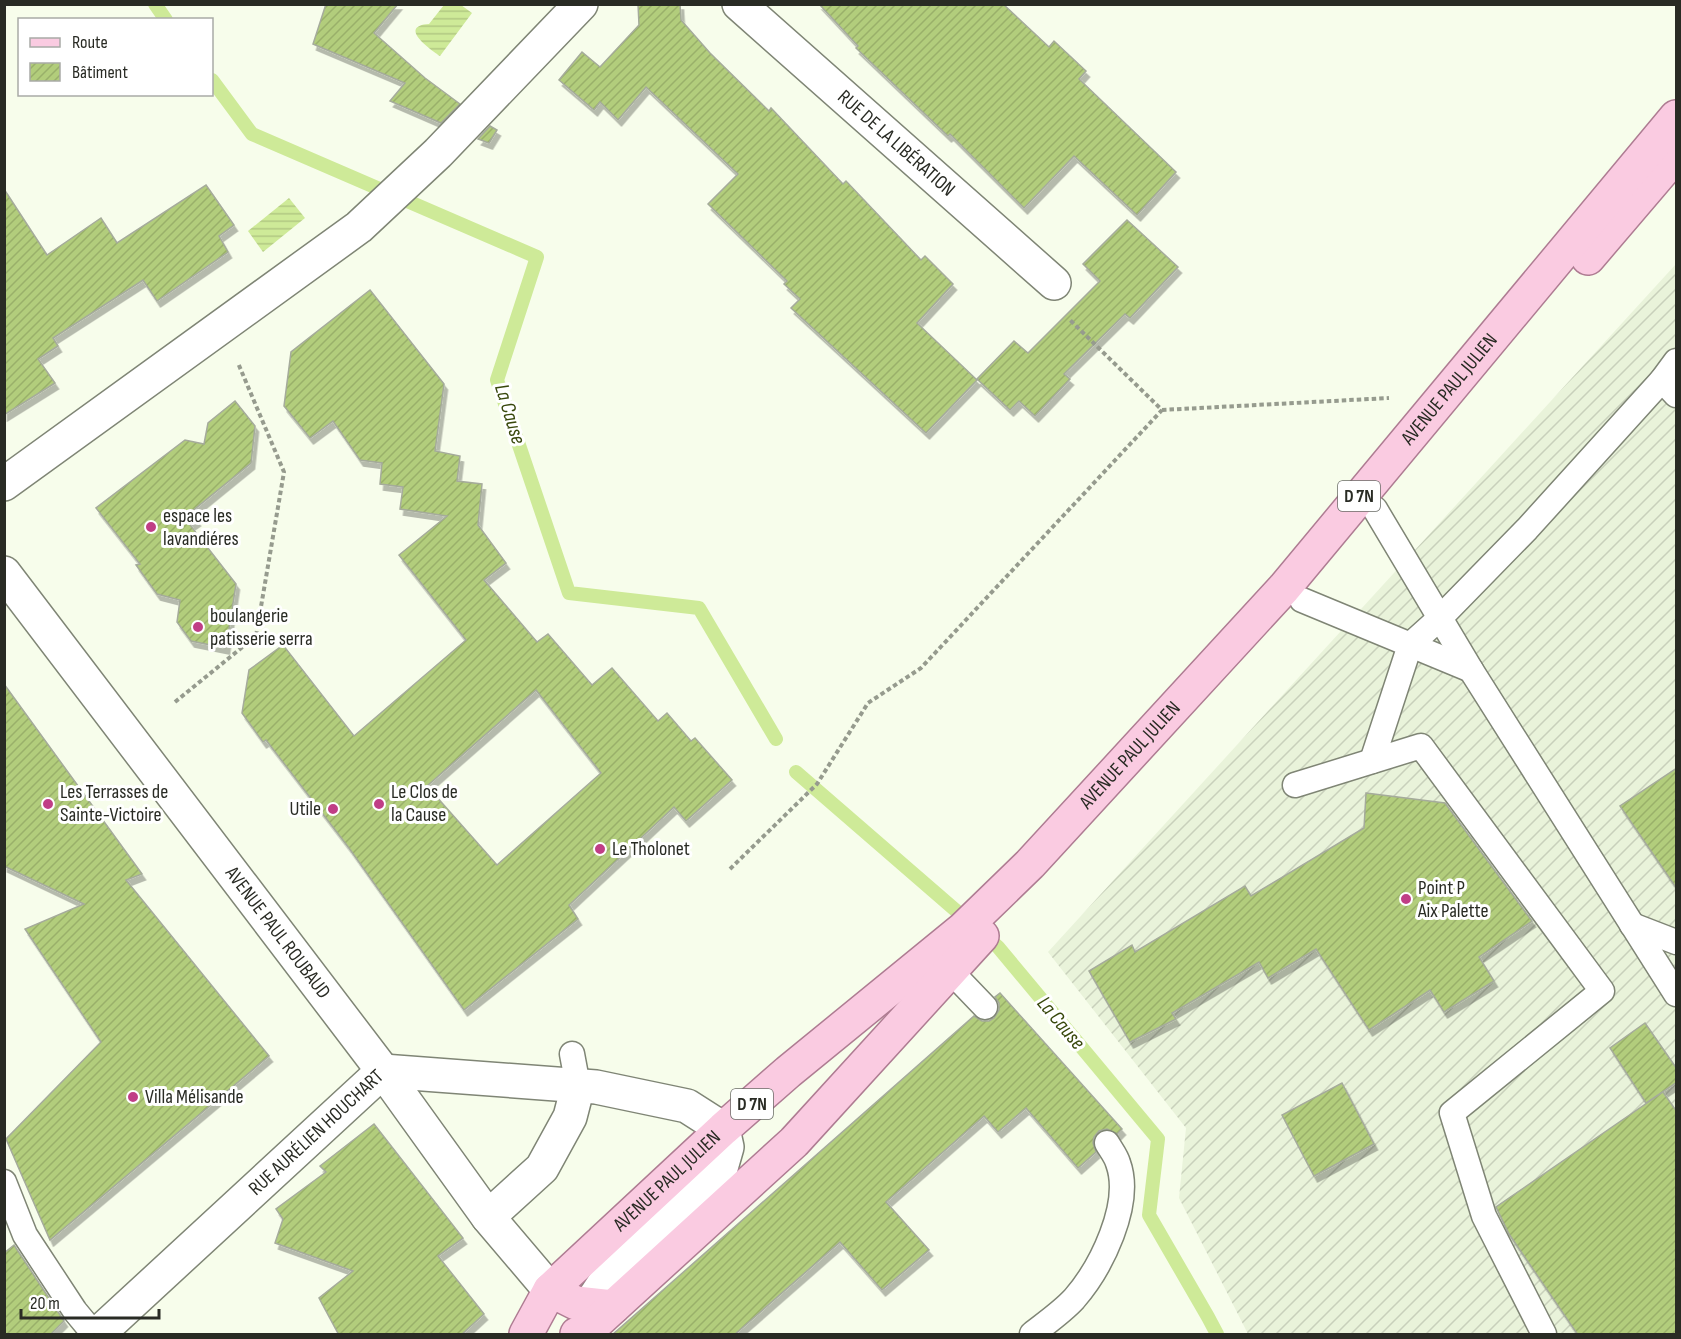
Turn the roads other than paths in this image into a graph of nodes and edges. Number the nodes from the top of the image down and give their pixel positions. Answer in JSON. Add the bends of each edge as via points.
{"nodes":[{"id":1,"x":581,"y":4,"type":"edge"},
{"id":2,"x":739,"y":4,"type":"edge"},
{"id":3,"x":1677,"y":117,"type":"edge"},
{"id":4,"x":1677,"y":155,"type":"edge"},
{"id":5,"x":1054,"y":283,"type":"road end"},
{"id":6,"x":1672,"y":379,"type":"edge"},
{"id":7,"x":4,"y":484,"type":"edge"},
{"id":8,"x":1375,"y":509,"type":"junction"},
{"id":9,"x":4,"y":573,"type":"edge"},
{"id":10,"x":1302,"y":600,"type":"junction"},
{"id":11,"x":1440,"y":618,"type":"junction"},
{"id":12,"x":1410,"y":645,"type":"junction"},
{"id":13,"x":1471,"y":670,"type":"junction"},
{"id":14,"x":1372,"y":762,"type":"junction"},
{"id":15,"x":1295,"y":785,"type":"dead end"},
{"id":16,"x":1036,"y":870,"type":"junction"},
{"id":17,"x":1632,"y":925,"type":"junction"},
{"id":18,"x":1677,"y":942,"type":"edge"},
{"id":19,"x":941,"y":962,"type":"junction"},
{"id":20,"x":1677,"y":994,"type":"edge"},
{"id":21,"x":985,"y":1007,"type":"dead end"},
{"id":22,"x":572,"y":1054,"type":"dead end"},
{"id":23,"x":383,"y":1071,"type":"junction"},
{"id":24,"x":578,"y":1086,"type":"junction"},
{"id":25,"x":723,"y":1129,"type":"junction"},
{"id":26,"x":1107,"y":1143,"type":"dead end"},
{"id":27,"x":4,"y":1182,"type":"edge"},
{"id":28,"x":488,"y":1216,"type":"junction"},
{"id":29,"x":550,"y":1290,"type":"junction"},
{"id":30,"x":592,"y":1319,"type":"edge"},
{"id":31,"x":96,"y":1335,"type":"edge"},
{"id":32,"x":526,"y":1335,"type":"edge"},
{"id":33,"x":1032,"y":1335,"type":"edge"},
{"id":34,"x":1544,"y":1335,"type":"edge"}],
"edges":[{"from":1,"to":7,"type":"street","via":[[438,153],[359,226]]},
{"from":2,"to":5,"type":"street","name":"RUE DE LA LIBÉRATION"},
{"from":3,"to":16,"type":"main road","name":"AVENUE PAUL JULIEN","number":"D 7N","via":[[1284,588]]},
{"from":4,"to":8,"type":"main road","name":"AVENUE PAUL JULIEN","number":"D 7N"},
{"from":6,"to":11,"type":"lane"},
{"from":8,"to":10,"type":"main road","name":"AVENUE PAUL JULIEN","number":"D 7N"},
{"from":8,"to":11,"type":"lane"},
{"from":9,"to":23,"type":"street","name":"AVENUE PAUL ROUBAUD"},
{"from":10,"to":12,"type":"lane"},
{"from":10,"to":16,"type":"main road","name":"AVENUE PAUL JULIEN","number":"D 7N"},
{"from":11,"to":12,"type":"lane"},
{"from":11,"to":13,"type":"lane"},
{"from":12,"to":13,"type":"lane"},
{"from":12,"to":14,"type":"lane"},
{"from":13,"to":17,"type":"lane"},
{"from":14,"to":15,"type":"lane"},
{"from":14,"to":34,"type":"lane","via":[[1421,746],[1602,991],[1452,1113],[1484,1216]]},
{"from":16,"to":19,"type":"main road","name":"AVENUE PAUL JULIEN","number":"D 7N"},
{"from":17,"to":18,"type":"lane"},
{"from":17,"to":20,"type":"lane"},
{"from":19,"to":21,"type":"lane"},
{"from":19,"to":25,"type":"main road","name":"AVENUE PAUL JULIEN","number":"D 7N"},
{"from":19,"to":30,"type":"main road","name":"AVENUE PAUL JULIEN","number":"D 7N","via":[[794,1142]]},
{"from":22,"to":24,"type":"lane"},
{"from":23,"to":24,"type":"street","name":"RUE AURÉLIEN HOUCHART"},
{"from":23,"to":28,"type":"street","name":"AVENUE PAUL ROUBAUD"},
{"from":23,"to":31,"type":"street","name":"RUE AURÉLIEN HOUCHART"},
{"from":24,"to":25,"type":"street","name":"RUE AURÉLIEN HOUCHART","via":[[687,1106]]},
{"from":24,"to":28,"type":"street","via":[[570,1117],[542,1168]]},
{"from":25,"to":29,"type":"main road","name":"AVENUE PAUL JULIEN","number":"D 7N"},
{"from":25,"to":30,"type":"street","via":[[727,1148],[721,1168],[609,1276],[593,1300]]},
{"from":26,"to":33,"type":"lane","via":[[1119,1164],[1122,1181],[1110,1242],[1073,1301]]},
{"from":27,"to":31,"type":"lane","via":[[25,1235],[75,1311]]},
{"from":28,"to":29,"type":"street","name":"AVENUE PAUL ROUBAUD"},
{"from":29,"to":30,"type":"main road","via":[[576,1303]]},
{"from":29,"to":32,"type":"main road","name":"AVENUE PAUL JULIEN","number":"D 7N"}]}
